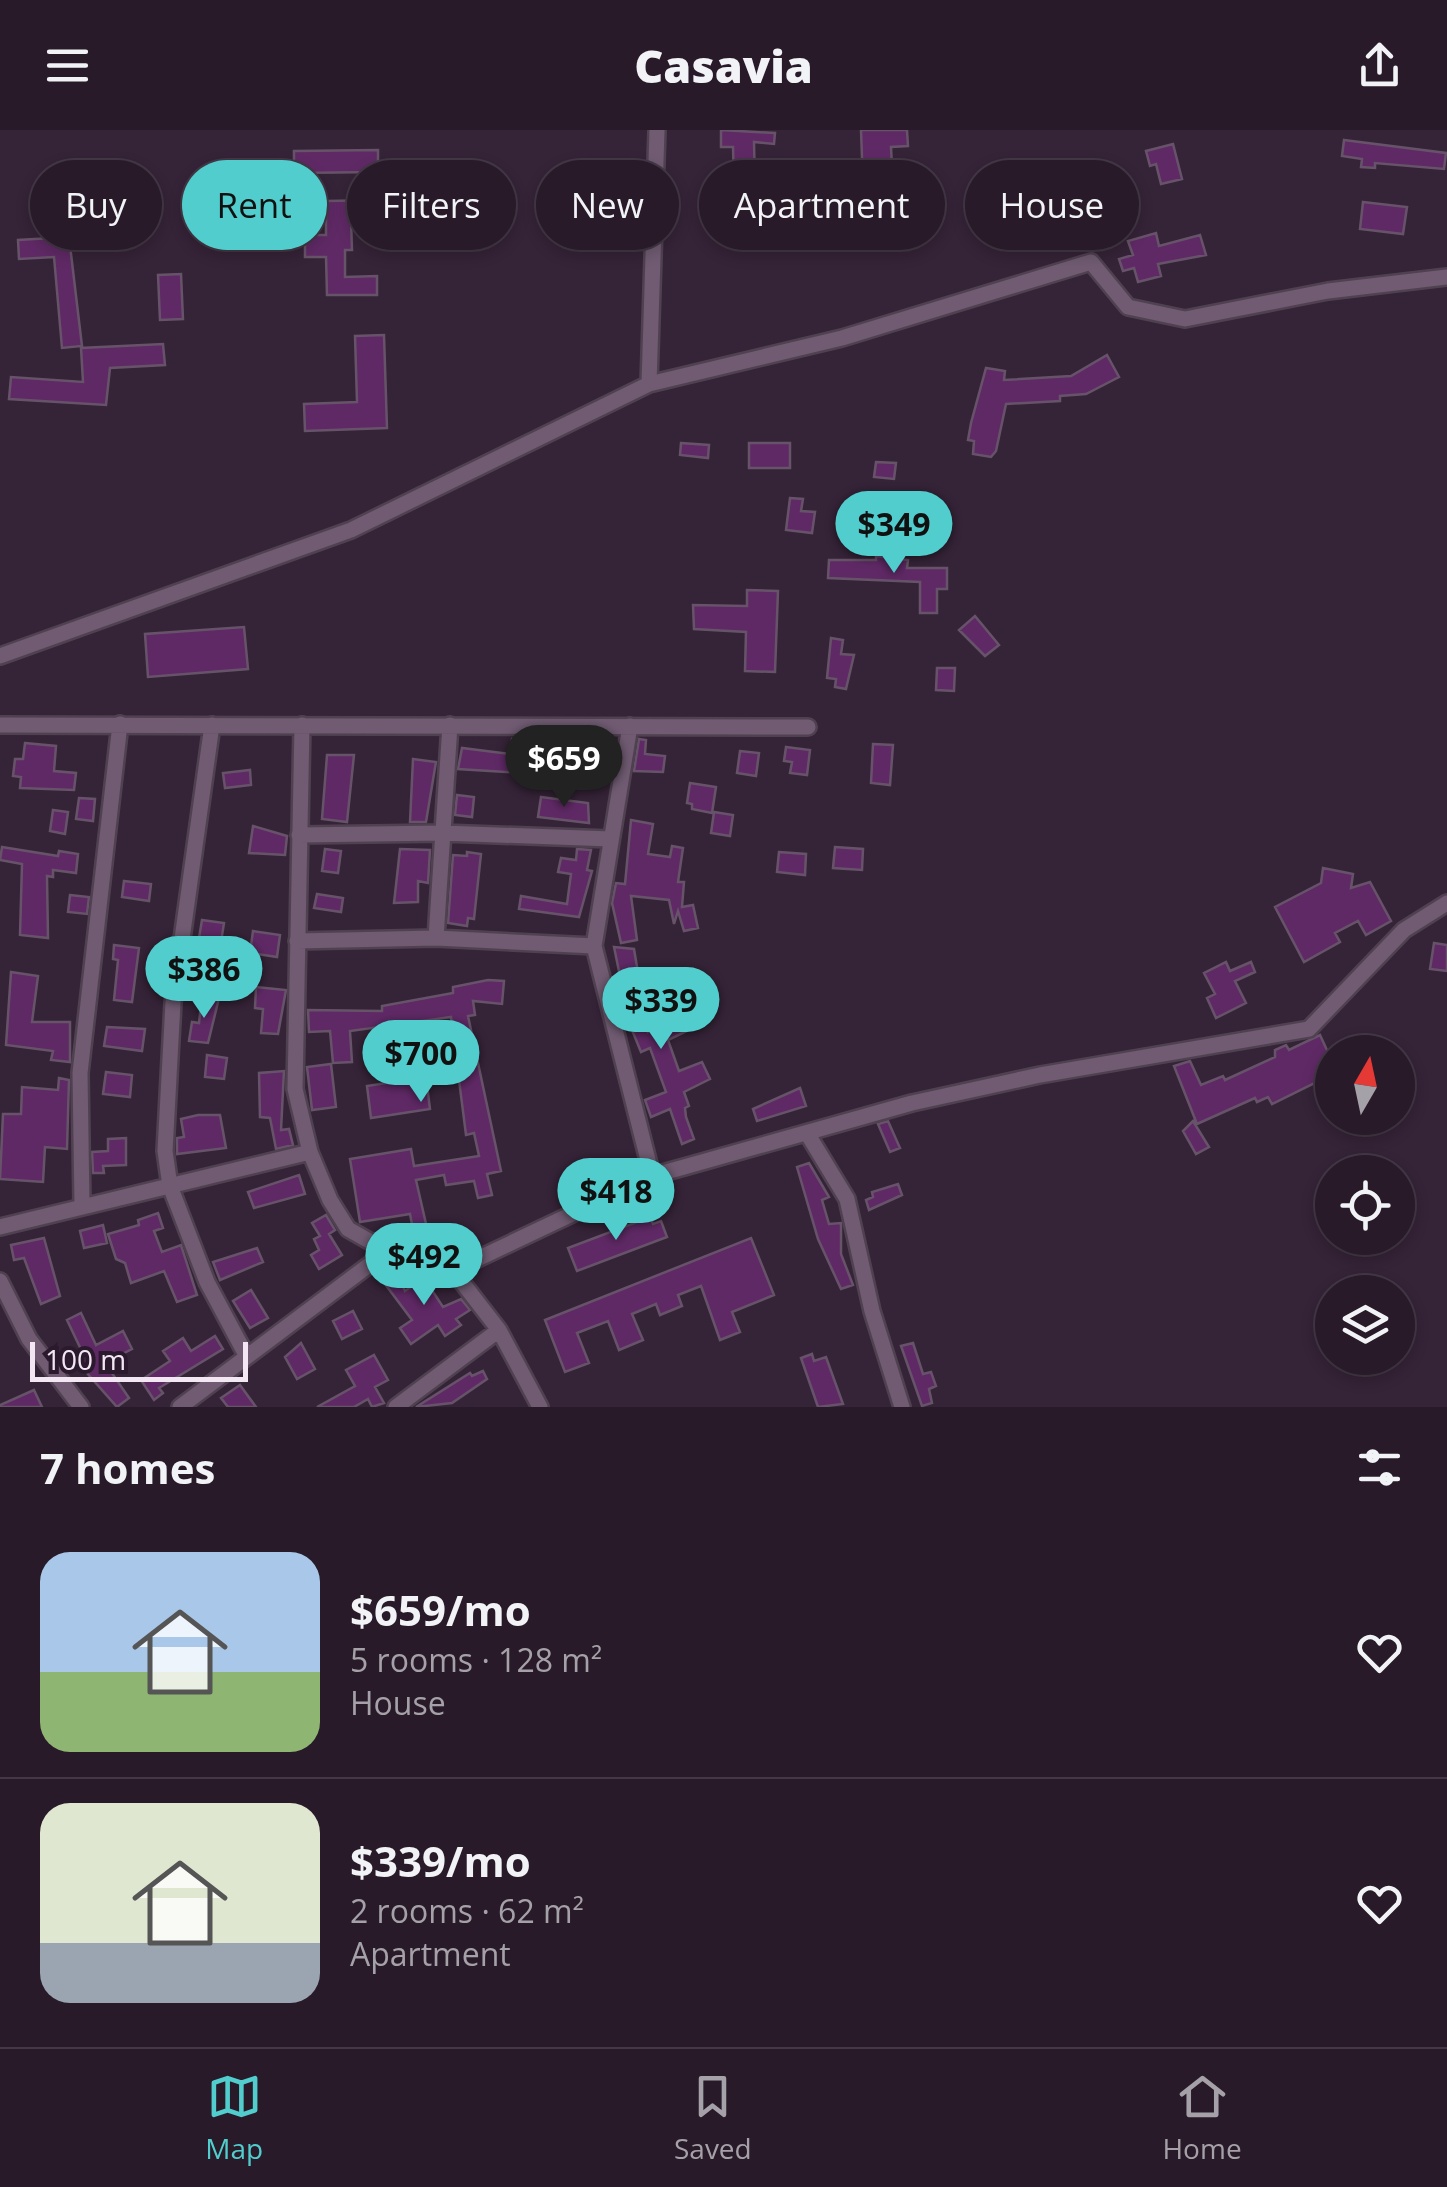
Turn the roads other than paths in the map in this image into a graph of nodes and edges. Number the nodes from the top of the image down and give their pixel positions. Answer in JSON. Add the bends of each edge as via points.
{"nodes":[{"id":1,"x":658,"y":130,"type":"edge"},
{"id":2,"x":1447,"y":278,"type":"edge"},
{"id":3,"x":649,"y":384,"type":"junction"},
{"id":4,"x":0,"y":656,"type":"edge"},
{"id":5,"x":120,"y":724,"type":"junction"},
{"id":6,"x":0,"y":725,"type":"edge"},
{"id":7,"x":212,"y":725,"type":"junction"},
{"id":8,"x":302,"y":725,"type":"junction"},
{"id":9,"x":450,"y":726,"type":"junction"},
{"id":10,"x":630,"y":726,"type":"junction"},
{"id":11,"x":808,"y":726,"type":"dead end"},
{"id":12,"x":443,"y":833,"type":"junction"},
{"id":13,"x":299,"y":835,"type":"junction"},
{"id":14,"x":612,"y":839,"type":"junction"},
{"id":15,"x":1447,"y":903,"type":"edge"},
{"id":16,"x":436,"y":938,"type":"junction"},
{"id":17,"x":297,"y":941,"type":"junction"},
{"id":18,"x":594,"y":946,"type":"junction"},
{"id":19,"x":807,"y":1134,"type":"junction"},
{"id":20,"x":310,"y":1152,"type":"junction"},
{"id":21,"x":652,"y":1176,"type":"junction"},
{"id":22,"x":170,"y":1186,"type":"junction"},
{"id":23,"x":82,"y":1206,"type":"junction"},
{"id":24,"x":0,"y":1226,"type":"edge"},
{"id":25,"x":389,"y":1250,"type":"junction"},
{"id":26,"x":452,"y":1271,"type":"junction"},
{"id":27,"x":0,"y":1281,"type":"edge"},
{"id":28,"x":499,"y":1330,"type":"junction"},
{"id":29,"x":246,"y":1355,"type":"junction"},
{"id":30,"x":82,"y":1407,"type":"edge"},
{"id":31,"x":180,"y":1407,"type":"edge"},
{"id":32,"x":396,"y":1407,"type":"edge"},
{"id":33,"x":540,"y":1407,"type":"edge"},
{"id":34,"x":902,"y":1407,"type":"edge"}],
"edges":[{"from":1,"to":3,"type":"street"},
{"from":2,"to":3,"type":"street","via":[[1328,291],[1185,319],[1128,307],[1091,262],[842,338]]},
{"from":3,"to":4,"type":"street","via":[[351,530]]},
{"from":5,"to":6,"type":"street"},
{"from":5,"to":7,"type":"street"},
{"from":5,"to":23,"type":"street","via":[[80,1072]]},
{"from":7,"to":8,"type":"street"},
{"from":7,"to":22,"type":"street","via":[[166,1067]]},
{"from":8,"to":9,"type":"street"},
{"from":8,"to":13,"type":"street"},
{"from":9,"to":10,"type":"street"},
{"from":9,"to":12,"type":"street"},
{"from":10,"to":11,"type":"street"},
{"from":10,"to":14,"type":"street"},
{"from":12,"to":13,"type":"street"},
{"from":12,"to":14,"type":"street"},
{"from":12,"to":16,"type":"street"},
{"from":13,"to":17,"type":"street"},
{"from":14,"to":18,"type":"street"},
{"from":15,"to":19,"type":"street","via":[[1404,930],[1309,1029],[1040,1075]]},
{"from":16,"to":17,"type":"street"},
{"from":16,"to":18,"type":"street"},
{"from":17,"to":20,"type":"street","via":[[295,1089]]},
{"from":18,"to":21,"type":"street"},
{"from":19,"to":21,"type":"street"},
{"from":19,"to":34,"type":"street","via":[[847,1199]]},
{"from":20,"to":22,"type":"street"},
{"from":20,"to":25,"type":"street","via":[[348,1229]]},
{"from":21,"to":26,"type":"street"},
{"from":22,"to":23,"type":"street"},
{"from":22,"to":29,"type":"street","via":[[207,1282]]},
{"from":23,"to":24,"type":"street"},
{"from":25,"to":26,"type":"street"},
{"from":25,"to":29,"type":"street"},
{"from":26,"to":28,"type":"street"},
{"from":27,"to":30,"type":"street","via":[[29,1338]]},
{"from":28,"to":32,"type":"street"},
{"from":28,"to":33,"type":"street"},
{"from":29,"to":31,"type":"street"}]}
